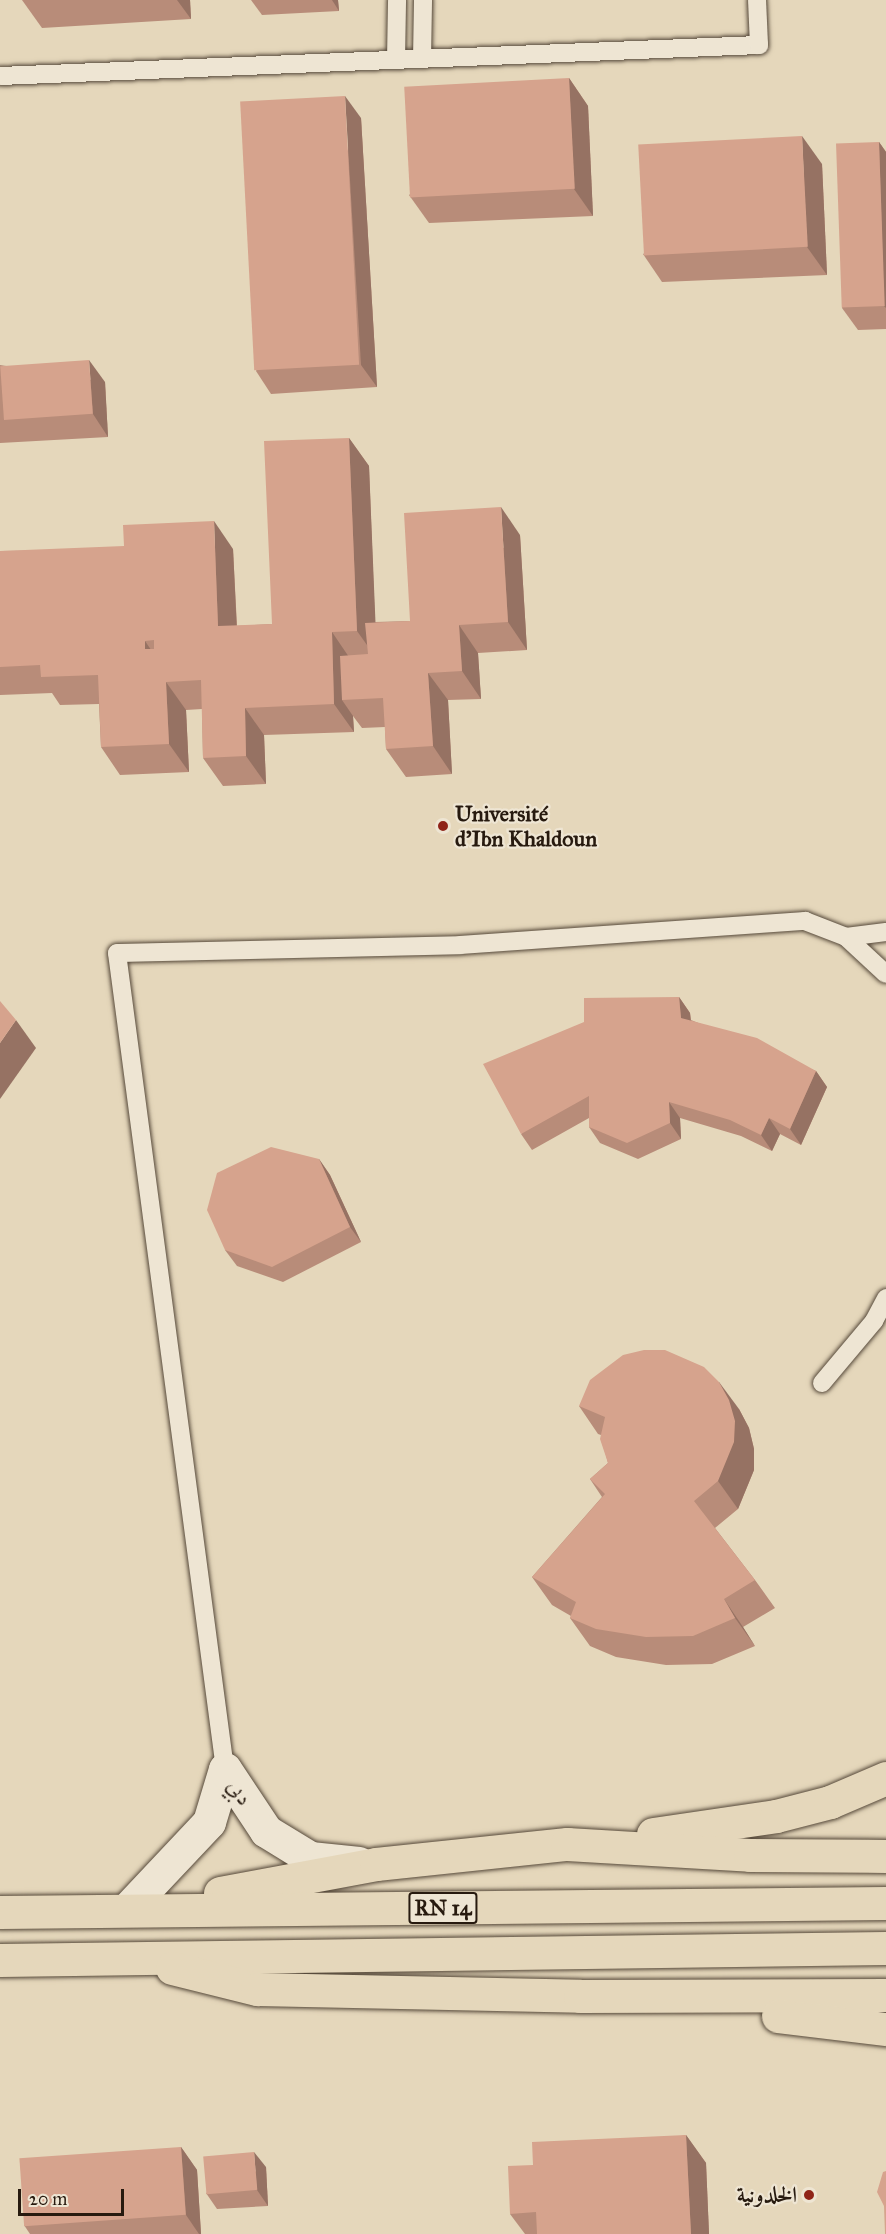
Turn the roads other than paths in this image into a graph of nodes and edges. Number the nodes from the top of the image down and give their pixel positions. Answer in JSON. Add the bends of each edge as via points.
{"nodes":[{"id":1,"x":397,"y":0,"type":"edge"},
{"id":2,"x":423,"y":0,"type":"edge"},
{"id":3,"x":758,"y":0,"type":"edge"},
{"id":4,"x":422,"y":59,"type":"junction"},
{"id":5,"x":396,"y":60,"type":"junction"},
{"id":6,"x":0,"y":76,"type":"edge"},
{"id":7,"x":886,"y":932,"type":"edge"},
{"id":8,"x":846,"y":937,"type":"junction"},
{"id":9,"x":886,"y":974,"type":"edge"},
{"id":10,"x":886,"y":1298,"type":"edge"},
{"id":11,"x":822,"y":1383,"type":"dead end"},
{"id":12,"x":225,"y":1769,"type":"junction"},
{"id":13,"x":886,"y":1778,"type":"edge"},
{"id":14,"x":567,"y":1844,"type":"junction"},
{"id":15,"x":886,"y":1856,"type":"edge"},
{"id":16,"x":376,"y":1864,"type":"junction"},
{"id":17,"x":886,"y":1903,"type":"edge"},
{"id":18,"x":128,"y":1908,"type":"junction"},
{"id":19,"x":0,"y":1912,"type":"edge"},
{"id":20,"x":886,"y":1948,"type":"edge"},
{"id":21,"x":127,"y":1957,"type":"junction"},
{"id":22,"x":0,"y":1960,"type":"edge"},
{"id":23,"x":886,"y":1995,"type":"edge"},
{"id":24,"x":580,"y":1996,"type":"junction"},
{"id":25,"x":886,"y":2029,"type":"edge"}],
"edges":[{"from":1,"to":5,"type":"lane"},
{"from":2,"to":4,"type":"lane"},
{"from":3,"to":4,"type":"lane","via":[[759,45]]},
{"from":4,"to":5,"type":"lane"},
{"from":5,"to":6,"type":"lane"},
{"from":7,"to":8,"type":"lane"},
{"from":8,"to":9,"type":"lane"},
{"from":8,"to":12,"type":"lane","via":[[805,921],[460,945],[117,953]]},
{"from":10,"to":11,"type":"lane","via":[[874,1321]]},
{"from":12,"to":16,"type":"street","name":"دبي","via":[[266,1831],[310,1858]]},
{"from":12,"to":18,"type":"street","name":"دبي","via":[[209,1822]]},
{"from":13,"to":14,"type":"highway","via":[[830,1802],[776,1816]]},
{"from":14,"to":15,"type":"highway","via":[[750,1855]]},
{"from":14,"to":16,"type":"highway"},
{"from":16,"to":18,"type":"highway"},
{"from":17,"to":18,"type":"highway","number":"RN 14","via":[[314,1910]]},
{"from":18,"to":19,"type":"highway","number":"RN 14"},
{"from":20,"to":21,"type":"highway","number":"RN 14"},
{"from":21,"to":22,"type":"highway","number":"RN 14"},
{"from":21,"to":24,"type":"highway","via":[[257,1989]]},
{"from":23,"to":24,"type":"highway"},
{"from":24,"to":25,"type":"highway","via":[[711,2013],[815,2017]]}]}
